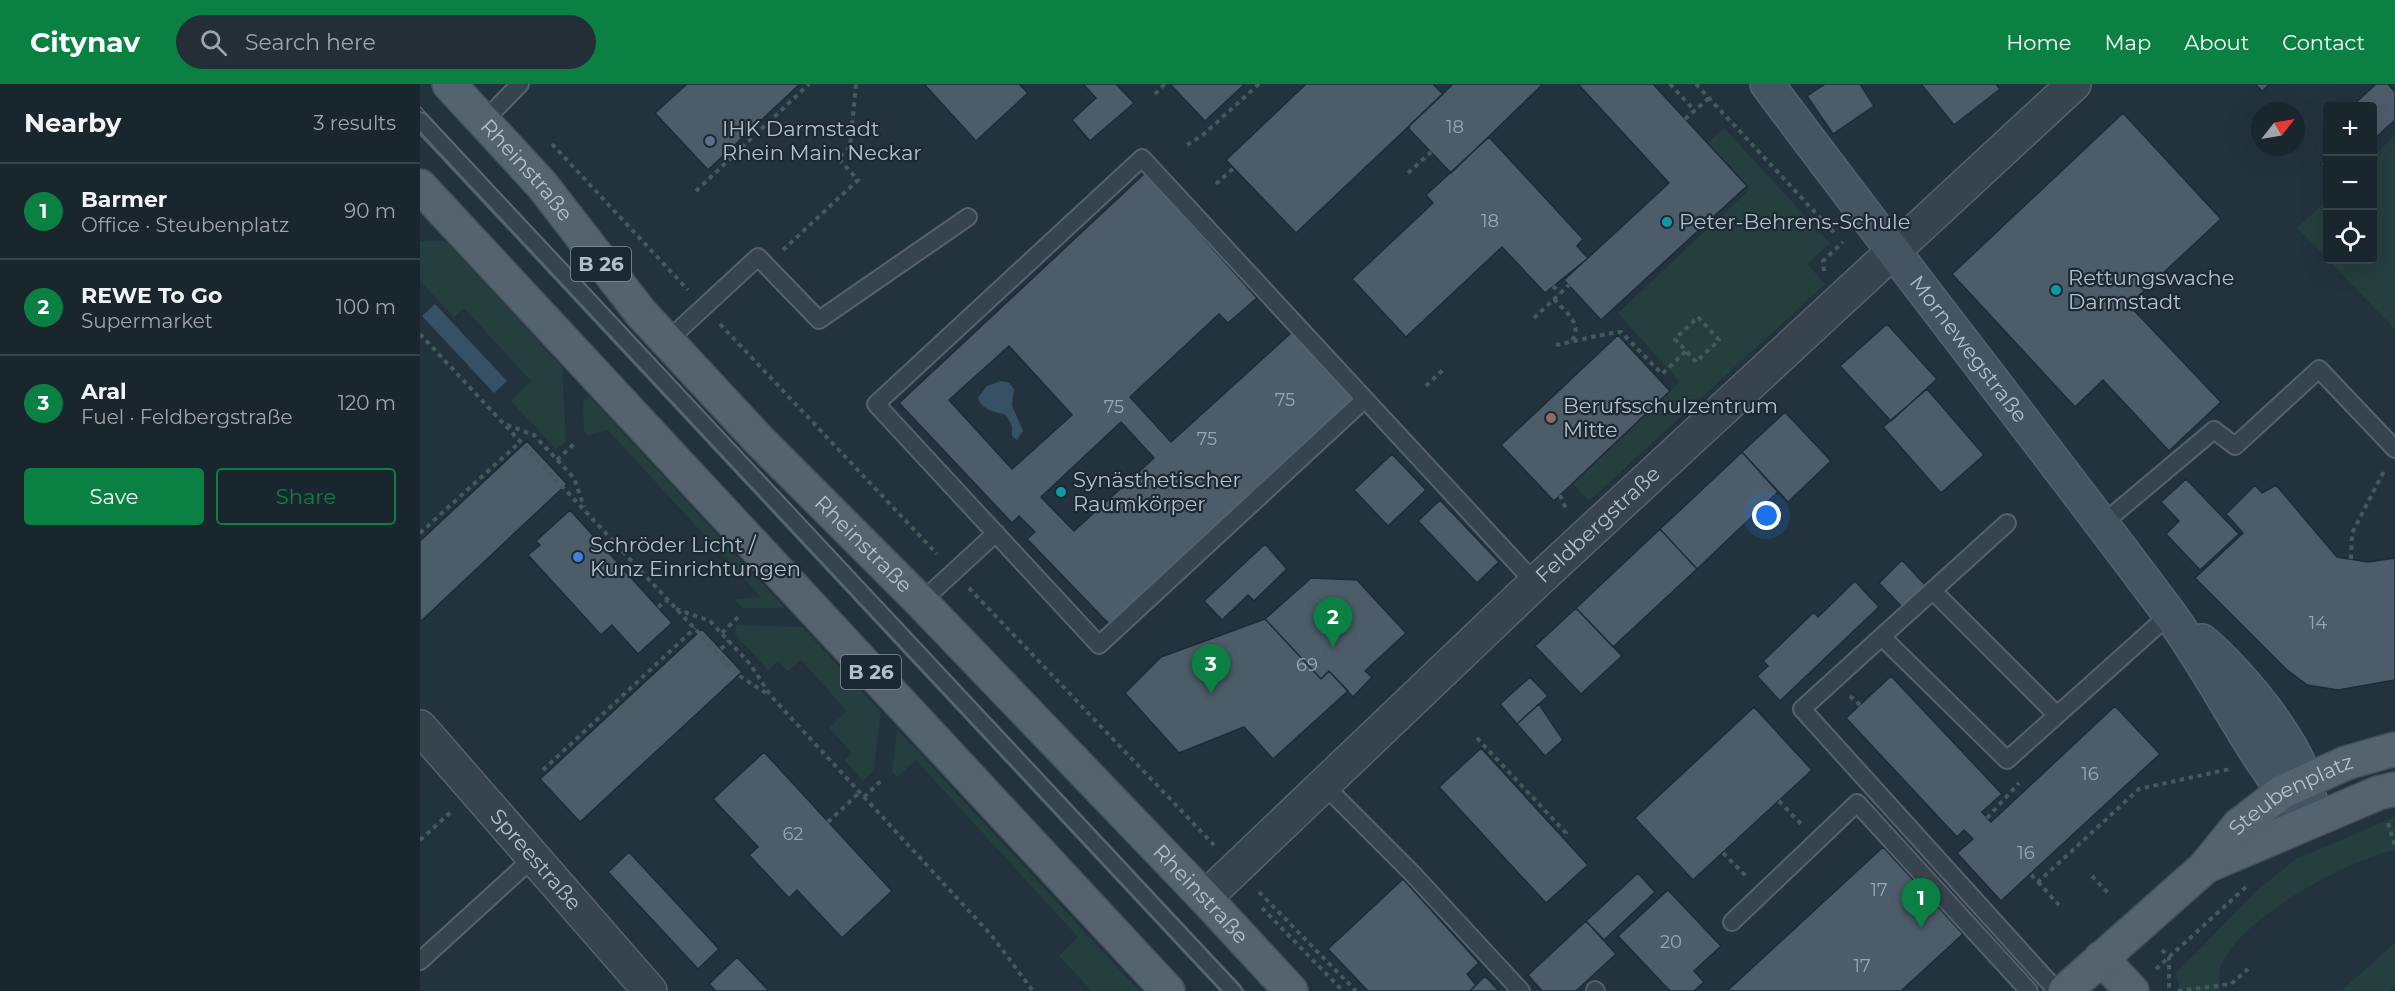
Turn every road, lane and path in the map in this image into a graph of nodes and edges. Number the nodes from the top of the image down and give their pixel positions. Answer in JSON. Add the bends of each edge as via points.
{"nodes":[{"id":1,"x":449,"y":84,"type":"edge"},
{"id":2,"x":520,"y":84,"type":"edge"},
{"id":3,"x":809,"y":84,"type":"edge"},
{"id":4,"x":856,"y":84,"type":"edge"},
{"id":5,"x":1166,"y":84,"type":"edge"},
{"id":6,"x":1259,"y":84,"type":"edge"},
{"id":7,"x":1670,"y":84,"type":"edge"},
{"id":8,"x":1696,"y":84,"type":"edge"},
{"id":9,"x":1767,"y":84,"type":"edge"},
{"id":10,"x":2074,"y":84,"type":"edge"},
{"id":11,"x":1155,"y":94,"type":"dead end"},
{"id":12,"x":1709,"y":98,"type":"junction"},
{"id":13,"x":1695,"y":111,"type":"junction"},
{"id":14,"x":1685,"y":119,"type":"dead end"},
{"id":15,"x":420,"y":121,"type":"edge"},
{"id":16,"x":484,"y":121,"type":"junction"},
{"id":17,"x":550,"y":142,"type":"dead end"},
{"id":18,"x":1187,"y":145,"type":"dead end"},
{"id":19,"x":1431,"y":152,"type":"dead end"},
{"id":20,"x":1234,"y":168,"type":"dead end"},
{"id":21,"x":1408,"y":173,"type":"dead end"},
{"id":22,"x":1216,"y":184,"type":"dead end"},
{"id":23,"x":420,"y":186,"type":"edge"},
{"id":24,"x":696,"y":191,"type":"dead end"},
{"id":25,"x":968,"y":217,"type":"dead end"},
{"id":26,"x":1838,"y":236,"type":"dead end"},
{"id":27,"x":1843,"y":242,"type":"dead end"},
{"id":28,"x":1892,"y":251,"type":"junction"},
{"id":29,"x":763,"y":261,"type":"junction"},
{"id":30,"x":1828,"y":277,"type":"dead end"},
{"id":31,"x":1569,"y":285,"type":"dead end"},
{"id":32,"x":1553,"y":286,"type":"dead end"},
{"id":33,"x":1560,"y":293,"type":"junction"},
{"id":34,"x":1554,"y":299,"type":"junction"},
{"id":35,"x":704,"y":307,"type":"junction"},
{"id":36,"x":1534,"y":318,"type":"dead end"},
{"id":37,"x":420,"y":334,"type":"edge"},
{"id":38,"x":667,"y":341,"type":"junction"},
{"id":39,"x":1570,"y":342,"type":"junction"},
{"id":40,"x":1556,"y":345,"type":"dead end"},
{"id":41,"x":1686,"y":351,"type":"junction"},
{"id":42,"x":1445,"y":368,"type":"dead end"},
{"id":43,"x":1426,"y":386,"type":"dead end"},
{"id":44,"x":1365,"y":399,"type":"junction"},
{"id":45,"x":504,"y":425,"type":"junction"},
{"id":46,"x":520,"y":442,"type":"junction"},
{"id":47,"x":576,"y":442,"type":"dead end"},
{"id":48,"x":2395,"y":449,"type":"edge"},
{"id":49,"x":555,"y":458,"type":"junction"},
{"id":50,"x":547,"y":462,"type":"dead end"},
{"id":51,"x":585,"y":511,"type":"junction"},
{"id":52,"x":2007,"y":523,"type":"dead end"},
{"id":53,"x":2102,"y":525,"type":"junction"},
{"id":54,"x":420,"y":534,"type":"edge"},
{"id":55,"x":996,"y":534,"type":"junction"},
{"id":56,"x":2351,"y":559,"type":"dead end"},
{"id":57,"x":954,"y":572,"type":"junction"},
{"id":58,"x":1535,"y":583,"type":"junction"},
{"id":59,"x":1933,"y":591,"type":"junction"},
{"id":60,"x":668,"y":600,"type":"junction"},
{"id":61,"x":921,"y":603,"type":"junction"},
{"id":62,"x":658,"y":607,"type":"dead end"},
{"id":63,"x":676,"y":609,"type":"junction"},
{"id":64,"x":2170,"y":614,"type":"junction"},
{"id":65,"x":738,"y":617,"type":"dead end"},
{"id":66,"x":694,"y":628,"type":"junction"},
{"id":67,"x":722,"y":633,"type":"junction"},
{"id":68,"x":1882,"y":636,"type":"junction"},
{"id":69,"x":729,"y":641,"type":"junction"},
{"id":70,"x":721,"y":649,"type":"dead end"},
{"id":71,"x":626,"y":692,"type":"junction"},
{"id":72,"x":771,"y":696,"type":"junction"},
{"id":73,"x":629,"y":697,"type":"dead end"},
{"id":74,"x":1852,"y":698,"type":"dead end"},
{"id":75,"x":1860,"y":705,"type":"dead end"},
{"id":76,"x":2057,"y":715,"type":"junction"},
{"id":77,"x":420,"y":727,"type":"edge"},
{"id":78,"x":1477,"y":738,"type":"dead end"},
{"id":79,"x":2395,"y":749,"type":"edge"},
{"id":80,"x":2007,"y":760,"type":"junction"},
{"id":81,"x":2240,"y":766,"type":"dead end"},
{"id":82,"x":543,"y":770,"type":"dead end"},
{"id":83,"x":882,"y":780,"type":"dead end"},
{"id":84,"x":1323,"y":784,"type":"junction"},
{"id":85,"x":2294,"y":786,"type":"junction"},
{"id":86,"x":475,"y":791,"type":"junction"},
{"id":87,"x":860,"y":792,"type":"junction"},
{"id":88,"x":864,"y":797,"type":"junction"},
{"id":89,"x":1779,"y":801,"type":"dead end"},
{"id":90,"x":2390,"y":802,"type":"edge"},
{"id":91,"x":1987,"y":818,"type":"dead end"},
{"id":92,"x":828,"y":822,"type":"dead end"},
{"id":93,"x":2309,"y":822,"type":"junction"},
{"id":94,"x":1563,"y":837,"type":"dead end"},
{"id":95,"x":420,"y":840,"type":"edge"},
{"id":96,"x":1817,"y":841,"type":"junction"},
{"id":97,"x":2395,"y":845,"type":"edge"},
{"id":98,"x":1723,"y":852,"type":"dead end"},
{"id":99,"x":533,"y":858,"type":"junction"},
{"id":100,"x":2205,"y":867,"type":"junction"},
{"id":101,"x":1236,"y":868,"type":"junction"},
{"id":102,"x":2031,"y":874,"type":"dead end"},
{"id":103,"x":2092,"y":876,"type":"dead end"},
{"id":104,"x":2256,"y":878,"type":"dead end"},
{"id":105,"x":2038,"y":882,"type":"junction"},
{"id":106,"x":1762,"y":893,"type":"junction"},
{"id":107,"x":2110,"y":895,"type":"dead end"},
{"id":108,"x":1205,"y":898,"type":"junction"},
{"id":109,"x":2059,"y":905,"type":"dead end"},
{"id":110,"x":1732,"y":922,"type":"dead end"},
{"id":111,"x":2162,"y":950,"type":"dead end"},
{"id":112,"x":2169,"y":957,"type":"junction"},
{"id":113,"x":2101,"y":958,"type":"junction"},
{"id":114,"x":420,"y":961,"type":"edge"},
{"id":115,"x":2248,"y":969,"type":"dead end"},
{"id":116,"x":650,"y":991,"type":"edge"},
{"id":117,"x":1033,"y":991,"type":"edge"},
{"id":118,"x":1168,"y":991,"type":"edge"},
{"id":119,"x":1233,"y":991,"type":"edge"},
{"id":120,"x":1291,"y":991,"type":"edge"},
{"id":121,"x":1343,"y":991,"type":"edge"},
{"id":122,"x":1356,"y":991,"type":"edge"},
{"id":123,"x":1521,"y":991,"type":"edge"},
{"id":124,"x":2029,"y":991,"type":"edge"},
{"id":125,"x":2057,"y":991,"type":"edge"},
{"id":126,"x":2065,"y":991,"type":"edge"},
{"id":127,"x":2131,"y":991,"type":"edge"},
{"id":128,"x":2169,"y":991,"type":"edge"},
{"id":129,"x":2178,"y":991,"type":"edge"}],
"edges":[{"from":1,"to":16,"type":"main road","name":"Rheinstraße","number":"B 26"},
{"from":2,"to":16,"type":"lane"},
{"from":3,"to":24,"type":"path"},
{"from":4,"to":29,"type":"path","via":[[850,147],[838,158],[858,180]]},
{"from":5,"to":11,"type":"path"},
{"from":6,"to":18,"type":"path"},
{"from":7,"to":13,"type":"path"},
{"from":8,"to":12,"type":"path"},
{"from":9,"to":28,"type":"street","name":"Mornewegstraße"},
{"from":10,"to":28,"type":"street","name":"Feldbergstraße"},
{"from":12,"to":13,"type":"path"},
{"from":12,"to":26,"type":"path"},
{"from":13,"to":14,"type":"path"},
{"from":15,"to":119,"type":"lane","name":"Rheinstraße"},
{"from":16,"to":38,"type":"main road","name":"Rheinstraße","number":"B 26","via":[[542,185],[623,293]]},
{"from":17,"to":35,"type":"path"},
{"from":19,"to":21,"type":"path"},
{"from":20,"to":22,"type":"path"},
{"from":23,"to":118,"type":"main road","number":"B 26"},
{"from":25,"to":29,"type":"lane","via":[[819,320]]},
{"from":27,"to":30,"type":"path","via":[[1822,261]]},
{"from":28,"to":53,"type":"street","name":"Mornewegstraße"},
{"from":28,"to":58,"type":"street","name":"Feldbergstraße"},
{"from":29,"to":35,"type":"lane"},
{"from":31,"to":33,"type":"path"},
{"from":32,"to":33,"type":"path"},
{"from":33,"to":34,"type":"path"},
{"from":34,"to":36,"type":"path"},
{"from":34,"to":39,"type":"path","via":[[1576,324],[1577,331]]},
{"from":35,"to":38,"type":"lane"},
{"from":35,"to":57,"type":"path"},
{"from":37,"to":45,"type":"path"},
{"from":38,"to":61,"type":"main road","name":"Rheinstraße","number":"B 26"},
{"from":39,"to":40,"type":"path"},
{"from":39,"to":41,"type":"path","via":[[1621,332],[1662,374]]},
{"from":41,"to":41,"type":"path","via":[[1696,362],[1719,340],[1698,317],[1675,339]]},
{"from":42,"to":43,"type":"path"},
{"from":44,"to":55,"type":"lane","via":[[1099,645]]},
{"from":44,"to":55,"type":"lane","via":[[1340,378],[1142,158],[876,404]]},
{"from":44,"to":58,"type":"lane"},
{"from":45,"to":46,"type":"path"},
{"from":45,"to":49,"type":"path","via":[[534,435]]},
{"from":46,"to":51,"type":"path"},
{"from":46,"to":54,"type":"path"},
{"from":47,"to":49,"type":"path"},
{"from":48,"to":53,"type":"lane","via":[[2319,369],[2235,446],[2214,430]]},
{"from":48,"to":56,"type":"path","via":[[2352,533]]},
{"from":49,"to":50,"type":"path"},
{"from":49,"to":51,"type":"path","via":[[574,478]]},
{"from":51,"to":60,"type":"path"},
{"from":52,"to":59,"type":"lane"},
{"from":53,"to":64,"type":"street","name":"Mornewegstraße"},
{"from":55,"to":57,"type":"lane"},
{"from":57,"to":61,"type":"lane"},
{"from":57,"to":101,"type":"path"},
{"from":58,"to":84,"type":"street","name":"Feldbergstraße"},
{"from":59,"to":68,"type":"lane"},
{"from":59,"to":76,"type":"lane"},
{"from":60,"to":62,"type":"path"},
{"from":60,"to":63,"type":"path"},
{"from":61,"to":108,"type":"main road","name":"Rheinstraße","number":"B 26"},
{"from":63,"to":66,"type":"path"},
{"from":63,"to":67,"type":"path","via":[[710,621]]},
{"from":64,"to":76,"type":"lane"},
{"from":64,"to":85,"type":"street","name":"Mornewegstraße"},
{"from":65,"to":67,"type":"path"},
{"from":66,"to":71,"type":"path"},
{"from":66,"to":72,"type":"path","via":[[738,675]]},
{"from":67,"to":69,"type":"path"},
{"from":68,"to":80,"type":"lane"},
{"from":68,"to":125,"type":"lane","via":[[1802,709]]},
{"from":69,"to":70,"type":"path"},
{"from":69,"to":72,"type":"path"},
{"from":71,"to":73,"type":"path"},
{"from":71,"to":82,"type":"path"},
{"from":72,"to":87,"type":"path"},
{"from":74,"to":75,"type":"path"},
{"from":76,"to":80,"type":"lane"},
{"from":77,"to":86,"type":"street","name":"Spreestraße"},
{"from":78,"to":94,"type":"path","via":[[1566,834]]},
{"from":79,"to":85,"type":"main road","name":"Steubenplatz","via":[[2346,763]]},
{"from":80,"to":91,"type":"path","via":[[2024,777]]},
{"from":81,"to":105,"type":"path","via":[[2139,789]]},
{"from":83,"to":88,"type":"path"},
{"from":84,"to":101,"type":"street","name":"Feldbergstraße"},
{"from":84,"to":123,"type":"lane"},
{"from":85,"to":93,"type":"street","name":"Mornewegstraße"},
{"from":85,"to":100,"type":"main road","name":"Steubenplatz","via":[[2239,825]]},
{"from":86,"to":95,"type":"path"},
{"from":86,"to":99,"type":"street","name":"Spreestraße"},
{"from":87,"to":88,"type":"path"},
{"from":87,"to":92,"type":"path"},
{"from":88,"to":117,"type":"path","via":[[992,936]]},
{"from":89,"to":96,"type":"path"},
{"from":90,"to":93,"type":"main road","name":"Steubenplatz"},
{"from":90,"to":97,"type":"path"},
{"from":93,"to":100,"type":"main road","name":"Steubenplatz"},
{"from":96,"to":106,"type":"lane"},
{"from":96,"to":124,"type":"lane","via":[[1857,803]]},
{"from":98,"to":106,"type":"path"},
{"from":99,"to":114,"type":"lane"},
{"from":99,"to":116,"type":"street","name":"Spreestraße"},
{"from":100,"to":113,"type":"main road","name":"Steubenplatz"},
{"from":101,"to":108,"type":"street","name":"Feldbergstraße"},
{"from":101,"to":121,"type":"path","via":[[1247,893]]},
{"from":101,"to":122,"type":"path"},
{"from":102,"to":105,"type":"path"},
{"from":103,"to":107,"type":"path"},
{"from":104,"to":112,"type":"path"},
{"from":105,"to":109,"type":"path"},
{"from":106,"to":110,"type":"lane"},
{"from":108,"to":120,"type":"main road","name":"Rheinstraße","number":"B 26"},
{"from":111,"to":112,"type":"path"},
{"from":112,"to":127,"type":"path"},
{"from":112,"to":128,"type":"path"},
{"from":113,"to":126,"type":"main road","name":"Steubenplatz"},
{"from":113,"to":127,"type":"main road"},
{"from":115,"to":129,"type":"path","via":[[2231,984]]}]}
